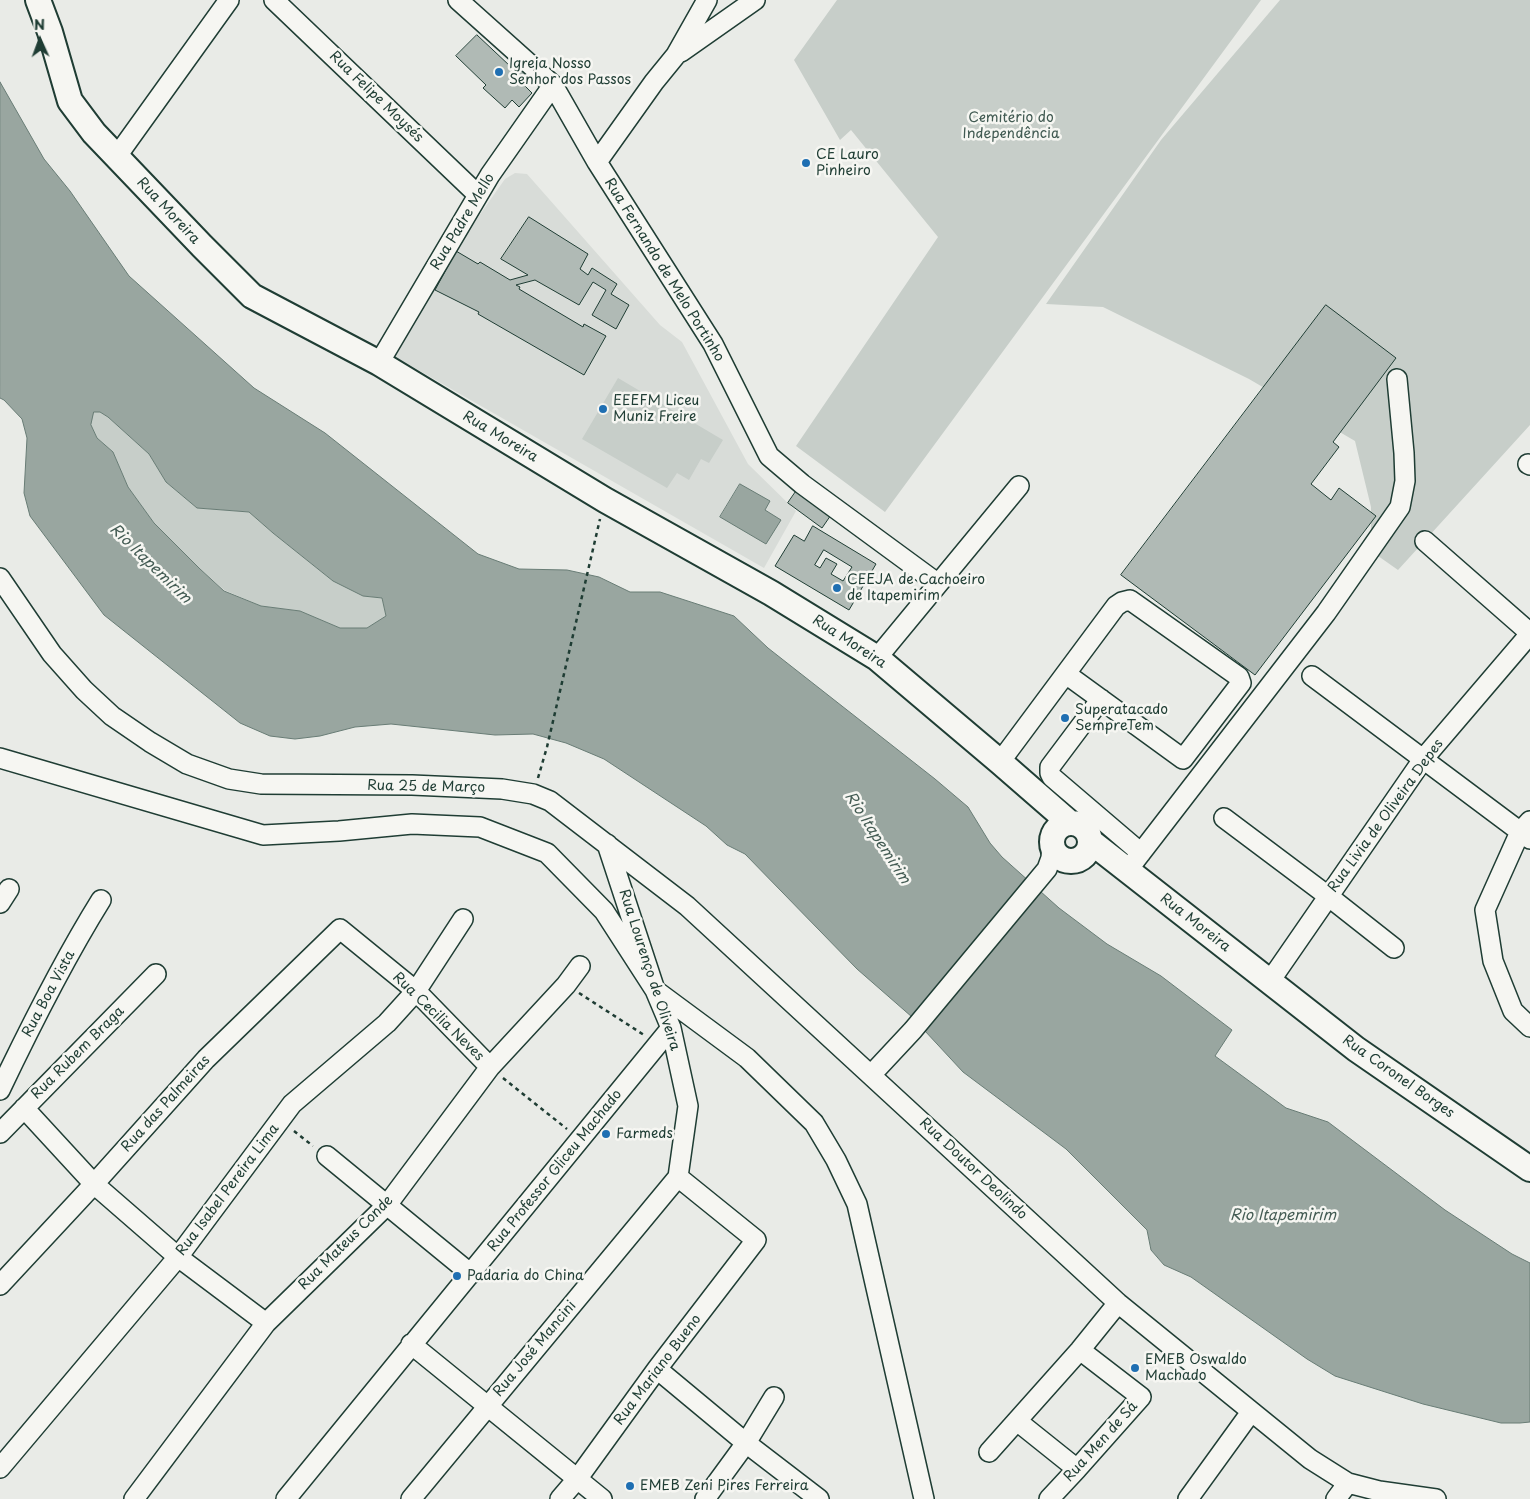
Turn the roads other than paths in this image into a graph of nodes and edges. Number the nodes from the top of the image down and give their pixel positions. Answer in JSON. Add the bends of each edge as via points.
{"nodes":[{"id":1,"x":38,"y":0,"type":"edge"},
{"id":2,"x":229,"y":0,"type":"edge"},
{"id":3,"x":274,"y":0,"type":"edge"},
{"id":4,"x":458,"y":0,"type":"edge"},
{"id":5,"x":707,"y":0,"type":"edge"},
{"id":6,"x":755,"y":0,"type":"edge"},
{"id":7,"x":676,"y":55,"type":"junction"},
{"id":8,"x":553,"y":85,"type":"junction"},
{"id":9,"x":118,"y":156,"type":"junction"},
{"id":10,"x":596,"y":162,"type":"junction"},
{"id":11,"x":478,"y":195,"type":"junction"},
{"id":12,"x":379,"y":363,"type":"junction"},
{"id":13,"x":1397,"y":379,"type":"dead end"},
{"id":14,"x":1019,"y":486,"type":"dead end"},
{"id":15,"x":1425,"y":541,"type":"dead end"},
{"id":16,"x":0,"y":578,"type":"edge"},
{"id":17,"x":937,"y":583,"type":"junction"},
{"id":18,"x":1530,"y":633,"type":"edge"},
{"id":19,"x":877,"y":658,"type":"junction"},
{"id":20,"x":1066,"y":674,"type":"junction"},
{"id":21,"x":1312,"y":676,"type":"dead end"},
{"id":22,"x":1101,"y":699,"type":"junction"},
{"id":23,"x":0,"y":758,"type":"edge"},
{"id":24,"x":1424,"y":758,"type":"junction"},
{"id":25,"x":1000,"y":762,"type":"junction"},
{"id":26,"x":1224,"y":818,"type":"dead end"},
{"id":27,"x":1527,"y":831,"type":"edge"},
{"id":28,"x":607,"y":844,"type":"junction"},
{"id":29,"x":1062,"y":851,"type":"junction"},
{"id":30,"x":1129,"y":863,"type":"junction"},
{"id":31,"x":1328,"y":896,"type":"junction"},
{"id":32,"x":101,"y":900,"type":"dead end"},
{"id":33,"x":462,"y":919,"type":"dead end"},
{"id":34,"x":340,"y":929,"type":"joint"},
{"id":35,"x":1394,"y":948,"type":"dead end"},
{"id":36,"x":580,"y":966,"type":"dead end"},
{"id":37,"x":156,"y":974,"type":"dead end"},
{"id":38,"x":1270,"y":982,"type":"junction"},
{"id":39,"x":655,"y":990,"type":"junction"},
{"id":40,"x":416,"y":991,"type":"junction"},
{"id":41,"x":1530,"y":1027,"type":"edge"},
{"id":42,"x":671,"y":1028,"type":"junction"},
{"id":43,"x":490,"y":1067,"type":"junction"},
{"id":44,"x":872,"y":1075,"type":"junction"},
{"id":45,"x":0,"y":1090,"type":"edge"},
{"id":46,"x":24,"y":1108,"type":"junction"},
{"id":47,"x":2,"y":1130,"type":"edge"},
{"id":48,"x":327,"y":1156,"type":"dead end"},
{"id":49,"x":1530,"y":1169,"type":"edge"},
{"id":50,"x":678,"y":1177,"type":"junction"},
{"id":51,"x":94,"y":1184,"type":"junction"},
{"id":52,"x":387,"y":1205,"type":"junction"},
{"id":53,"x":178,"y":1257,"type":"junction"},
{"id":54,"x":471,"y":1274,"type":"junction"},
{"id":55,"x":0,"y":1285,"type":"edge"},
{"id":56,"x":1118,"y":1303,"type":"junction"},
{"id":57,"x":266,"y":1323,"type":"junction"},
{"id":58,"x":411,"y":1344,"type":"junction"},
{"id":59,"x":1080,"y":1350,"type":"junction"},
{"id":60,"x":657,"y":1369,"type":"junction"},
{"id":61,"x":774,"y":1396,"type":"dead end"},
{"id":62,"x":487,"y":1407,"type":"junction"},
{"id":63,"x":1251,"y":1412,"type":"junction"},
{"id":64,"x":1017,"y":1421,"type":"junction"},
{"id":65,"x":746,"y":1443,"type":"junction"},
{"id":66,"x":989,"y":1452,"type":"dead end"},
{"id":67,"x":0,"y":1468,"type":"edge"},
{"id":68,"x":1077,"y":1469,"type":"junction"},
{"id":69,"x":578,"y":1478,"type":"junction"},
{"id":70,"x":1348,"y":1483,"type":"junction"},
{"id":71,"x":134,"y":1499,"type":"edge"},
{"id":72,"x":286,"y":1499,"type":"edge"},
{"id":73,"x":411,"y":1499,"type":"edge"},
{"id":74,"x":560,"y":1499,"type":"edge"},
{"id":75,"x":602,"y":1499,"type":"edge"},
{"id":76,"x":705,"y":1499,"type":"edge"},
{"id":77,"x":819,"y":1499,"type":"edge"},
{"id":78,"x":924,"y":1499,"type":"edge"},
{"id":79,"x":1048,"y":1499,"type":"edge"},
{"id":80,"x":1188,"y":1499,"type":"edge"},
{"id":81,"x":1336,"y":1499,"type":"edge"},
{"id":82,"x":1436,"y":1499,"type":"edge"}],
"edges":[{"from":1,"to":9,"type":"main road","name":"Rua Moreira","via":[[70,101],[94,133]]},
{"from":2,"to":9,"type":"street"},
{"from":3,"to":11,"type":"street","name":"Rua Felipe Moysés"},
{"from":4,"to":8,"type":"street","name":"Rua Fernando de Melo Portinho"},
{"from":5,"to":7,"type":"street"},
{"from":6,"to":7,"type":"street"},
{"from":7,"to":10,"type":"street"},
{"from":8,"to":10,"type":"street","name":"Rua Fernando de Melo Portinho"},
{"from":8,"to":11,"type":"street","name":"Rua Padre Mello"},
{"from":9,"to":12,"type":"main road","name":"Rua Moreira","via":[[252,296]]},
{"from":10,"to":17,"type":"street","name":"Rua Fernando de Melo Portinho","via":[[713,344],[769,456]]},
{"from":11,"to":12,"type":"street","name":"Rua Padre Mello"},
{"from":12,"to":19,"type":"main road","name":"Rua Moreira","via":[[605,500],[771,593]]},
{"from":13,"to":30,"type":"street","via":[[1405,482],[1400,507],[1326,613],[1214,760]]},
{"from":14,"to":17,"type":"street"},
{"from":15,"to":18,"type":"street"},
{"from":16,"to":28,"type":"street","name":"Rua 25 de Março","via":[[52,654],[84,690],[112,716],[187,764],[229,779],[261,784],[412,785],[502,789],[533,794],[556,805]]},
{"from":17,"to":19,"type":"street"},
{"from":18,"to":24,"type":"street","name":"Rua Livia de Oliveira Depes"},
{"from":19,"to":25,"type":"main road","name":"Rua Moreira"},
{"from":20,"to":22,"type":"street"},
{"from":20,"to":22,"type":"street","via":[[1116,606],[1130,600],[1239,677],[1241,683],[1183,759]]},
{"from":20,"to":25,"type":"street"},
{"from":21,"to":24,"type":"street"},
{"from":22,"to":30,"type":"street","via":[[1050,767],[1050,773]]},
{"from":23,"to":39,"type":"street","via":[[263,835],[412,824],[480,827],[548,853],[604,911]]},
{"from":24,"to":27,"type":"street"},
{"from":24,"to":31,"type":"street","name":"Rua Livia de Oliveira Depes"},
{"from":25,"to":29,"type":"main road","name":"Rua Moreira","via":[[1045,802]]},
{"from":26,"to":31,"type":"street"},
{"from":27,"to":41,"type":"street","via":[[1485,910],[1492,961],[1513,1011]]},
{"from":28,"to":39,"type":"street","name":"Rua Lourenço de Oliveira"},
{"from":28,"to":44,"type":"street","name":"Rua Doutor Deolindo","via":[[688,906]]},
{"from":29,"to":30,"type":"main road","name":"Rua Moreira"},
{"from":29,"to":44,"type":"street"},
{"from":30,"to":38,"type":"main road","name":"Rua Moreira"},
{"from":31,"to":35,"type":"street"},
{"from":31,"to":38,"type":"street","name":"Rua Livia de Oliveira Depes"},
{"from":32,"to":45,"type":"street","name":"Rua Boa Vista","via":[[80,933]]},
{"from":33,"to":40,"type":"street","name":"Rua Isabel Pereira Lima"},
{"from":34,"to":40,"type":"street","name":"Rua Cecilia Neves"},
{"from":34,"to":51,"type":"street","name":"Rua das Palmeiras","via":[[206,1059]]},
{"from":36,"to":43,"type":"street","name":"Rua Mateus Conde"},
{"from":37,"to":46,"type":"street","name":"Rua Rubem Braga"},
{"from":38,"to":49,"type":"main road","name":"Rua Coronel Borges","via":[[1356,1049]]},
{"from":39,"to":42,"type":"street","name":"Rua Lourenço de Oliveira"},
{"from":39,"to":78,"type":"street","via":[[747,1058],[814,1123],[836,1160],[857,1204]]},
{"from":40,"to":43,"type":"street","name":"Rua Cecilia Neves"},
{"from":40,"to":53,"type":"street","name":"Rua Isabel Pereira Lima","via":[[387,1023],[292,1104]]},
{"from":42,"to":50,"type":"street","name":"Rua Lourenço de Oliveira","via":[[688,1106]]},
{"from":42,"to":54,"type":"street","name":"Rua Professor Gliceu Machado"},
{"from":43,"to":52,"type":"street","name":"Rua Mateus Conde"},
{"from":44,"to":56,"type":"street","name":"Rua Doutor Deolindo"},
{"from":46,"to":47,"type":"street","name":"Rua Rubem Braga"},
{"from":46,"to":51,"type":"street"},
{"from":48,"to":52,"type":"street"},
{"from":50,"to":60,"type":"street","name":"Rua Mariano Bueno","via":[[756,1240]]},
{"from":50,"to":62,"type":"street","name":"Rua José Mancini"},
{"from":51,"to":53,"type":"street"},
{"from":51,"to":55,"type":"street","name":"Rua das Palmeiras"},
{"from":52,"to":54,"type":"street"},
{"from":52,"to":57,"type":"street","name":"Rua Mateus Conde"},
{"from":53,"to":57,"type":"street"},
{"from":53,"to":67,"type":"street","name":"Rua Isabel Pereira Lima"},
{"from":54,"to":58,"type":"street","name":"Rua Professor Gliceu Machado"},
{"from":56,"to":59,"type":"street"},
{"from":56,"to":63,"type":"street","name":"Rua Doutor Deolindo"},
{"from":57,"to":71,"type":"street","name":"Rua Mateus Conde"},
{"from":58,"to":62,"type":"street"},
{"from":58,"to":72,"type":"street","name":"Rua Professor Gliceu Machado"},
{"from":59,"to":64,"type":"street"},
{"from":59,"to":68,"type":"street","name":"Rua Men de Sá","via":[[1141,1397]]},
{"from":60,"to":65,"type":"street"},
{"from":60,"to":69,"type":"street","name":"Rua Mariano Bueno"},
{"from":61,"to":65,"type":"street"},
{"from":62,"to":69,"type":"street"},
{"from":62,"to":73,"type":"street","name":"Rua José Mancini"},
{"from":63,"to":70,"type":"street","name":"Rua Doutor Deolindo","via":[[1310,1459]]},
{"from":63,"to":80,"type":"street"},
{"from":64,"to":66,"type":"street"},
{"from":64,"to":68,"type":"street"},
{"from":65,"to":76,"type":"street"},
{"from":65,"to":77,"type":"street"},
{"from":68,"to":79,"type":"street","name":"Rua Men de Sá"},
{"from":69,"to":74,"type":"street","name":"Rua Mariano Bueno"},
{"from":69,"to":75,"type":"street"},
{"from":70,"to":81,"type":"street"},
{"from":70,"to":82,"type":"street","name":"Rua Doutor Deolindo"}]}
